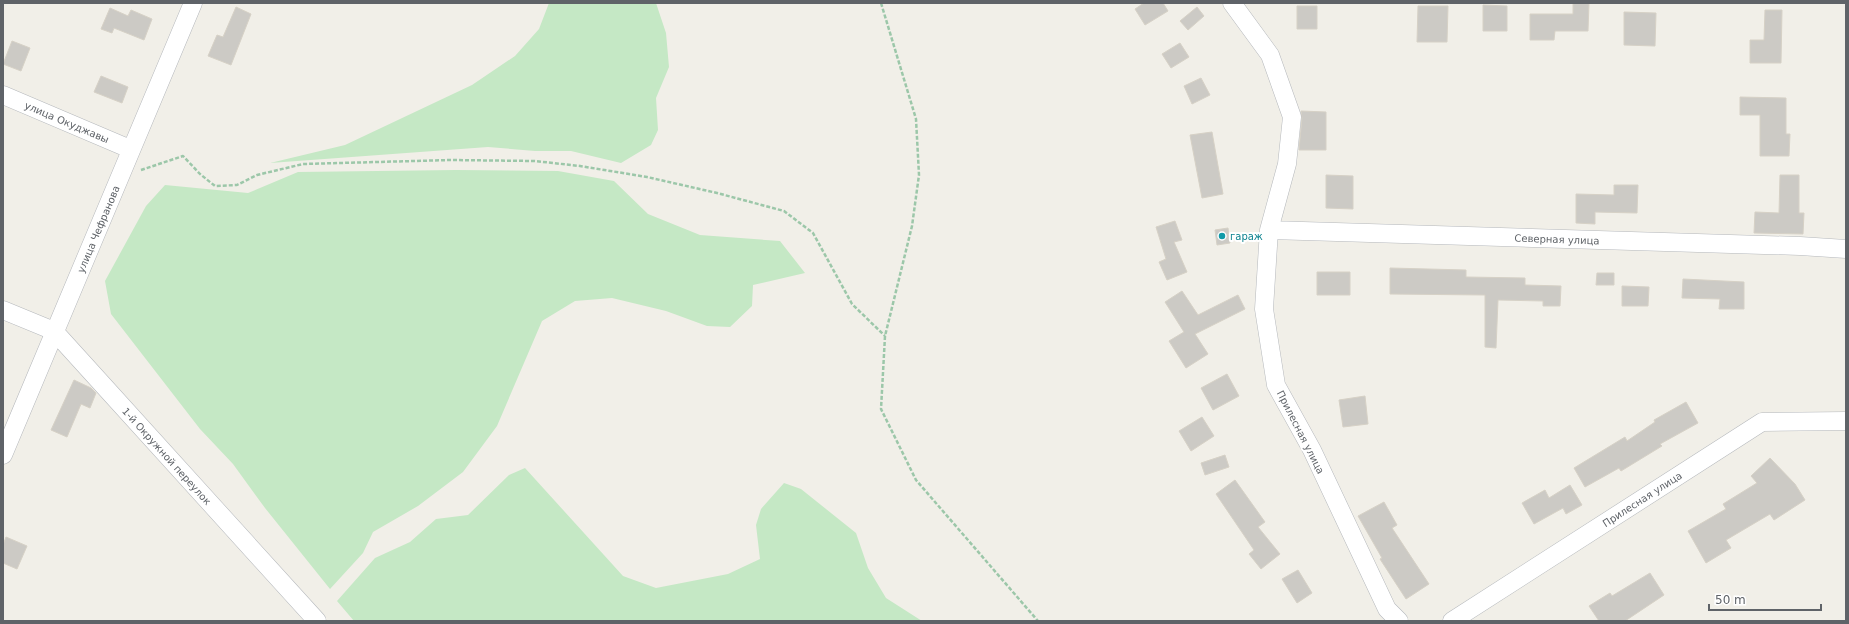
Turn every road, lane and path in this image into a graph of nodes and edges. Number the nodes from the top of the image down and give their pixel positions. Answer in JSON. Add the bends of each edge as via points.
{"nodes":[{"id":1,"x":193,"y":3,"type":"edge"},
{"id":2,"x":881,"y":3,"type":"edge"},
{"id":3,"x":1232,"y":3,"type":"edge"},
{"id":4,"x":3,"y":95,"type":"edge"},
{"id":5,"x":130,"y":148,"type":"junction"},
{"id":6,"x":120,"y":176,"type":"junction"},
{"id":7,"x":1269,"y":230,"type":"junction"},
{"id":8,"x":1846,"y":249,"type":"edge"},
{"id":9,"x":3,"y":310,"type":"edge"},
{"id":10,"x":54,"y":331,"type":"junction"},
{"id":11,"x":886,"y":336,"type":"junction"},
{"id":12,"x":1846,"y":422,"type":"edge"},
{"id":13,"x":3,"y":455,"type":"edge"},
{"id":14,"x":317,"y":621,"type":"edge"},
{"id":15,"x":1038,"y":621,"type":"edge"},
{"id":16,"x":1399,"y":621,"type":"edge"},
{"id":17,"x":1452,"y":621,"type":"edge"}],
"edges":[{"from":1,"to":5,"type":"street","name":"улица Чефранова"},
{"from":2,"to":11,"type":"path","via":[[916,119],[919,175],[912,226]]},
{"from":3,"to":7,"type":"street","name":"Прилесная улица","via":[[1270,55],[1292,117],[1287,164]]},
{"from":4,"to":5,"type":"street","name":"улица Окуджавы"},
{"from":5,"to":6,"type":"street","name":"улица Чефранова"},
{"from":6,"to":10,"type":"street","name":"улица Чефранова"},
{"from":6,"to":11,"type":"path","via":[[183,156],[215,186],[237,185],[257,175],[303,164],[397,161],[535,161],[647,177],[784,211],[813,233],[852,304]]},
{"from":7,"to":8,"type":"street","name":"Северная улица"},
{"from":7,"to":16,"type":"street","name":"Прилесная улица","via":[[1264,309],[1276,385],[1312,450],[1387,609]]},
{"from":9,"to":10,"type":"street","name":"1-й Окружной переулок"},
{"from":10,"to":13,"type":"street","name":"улица Чефранова"},
{"from":10,"to":14,"type":"street","name":"1-й Окружной переулок"},
{"from":11,"to":15,"type":"path","via":[[881,409],[916,480]]},
{"from":12,"to":17,"type":"street","name":"Прилесная улица","via":[[1762,422]]}]}
